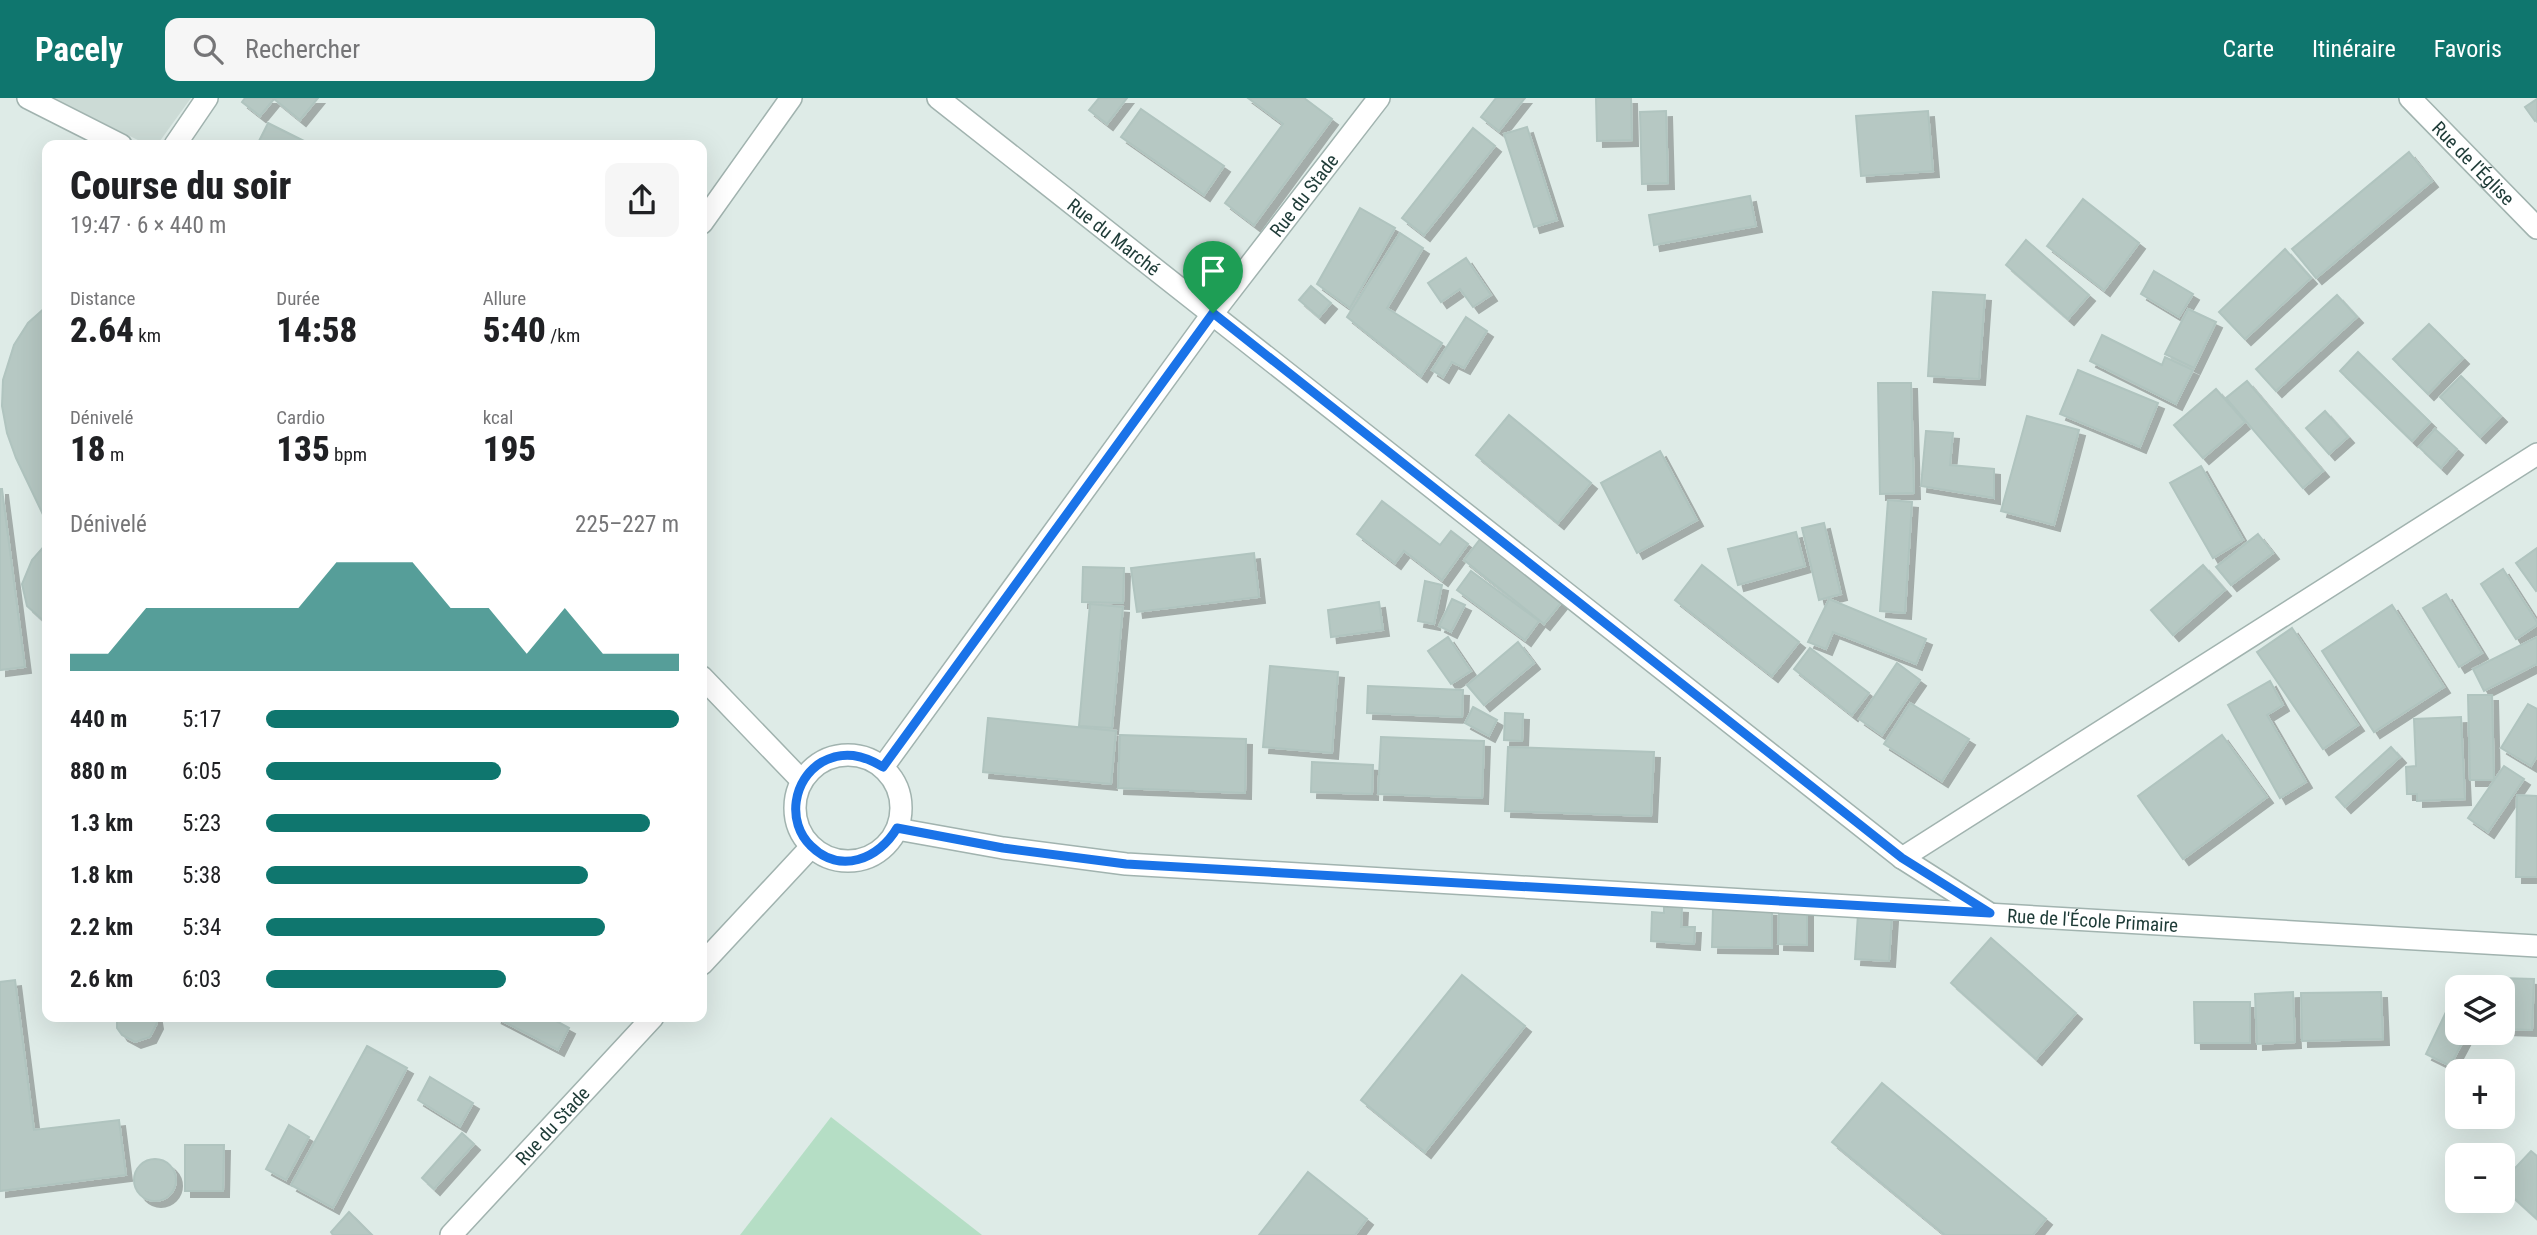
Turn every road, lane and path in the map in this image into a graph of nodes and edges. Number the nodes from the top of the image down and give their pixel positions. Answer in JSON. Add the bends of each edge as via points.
{"nodes":[{"id":1,"x":28,"y":98,"type":"edge"},
{"id":2,"x":207,"y":98,"type":"edge"},
{"id":3,"x":791,"y":98,"type":"edge"},
{"id":4,"x":938,"y":98,"type":"edge"},
{"id":5,"x":1379,"y":98,"type":"edge"},
{"id":6,"x":2410,"y":98,"type":"edge"},
{"id":7,"x":111,"y":140,"type":"edge"},
{"id":8,"x":178,"y":140,"type":"edge"},
{"id":9,"x":707,"y":216,"type":"edge"},
{"id":10,"x":2537,"y":229,"type":"edge"},
{"id":11,"x":1213,"y":313,"type":"junction"},
{"id":12,"x":2537,"y":454,"type":"edge"},
{"id":13,"x":707,"y":682,"type":"edge"},
{"id":14,"x":883,"y":767,"type":"junction"},
{"id":15,"x":802,"y":781,"type":"junction"},
{"id":16,"x":897,"y":828,"type":"junction"},
{"id":17,"x":811,"y":846,"type":"junction"},
{"id":18,"x":1902,"y":858,"type":"junction"},
{"id":19,"x":1990,"y":913,"type":"junction"},
{"id":20,"x":2537,"y":946,"type":"edge"},
{"id":21,"x":707,"y":959,"type":"edge"},
{"id":22,"x":648,"y":1022,"type":"edge"},
{"id":23,"x":451,"y":1235,"type":"edge"}],
"edges":[{"from":1,"to":7,"type":"street"},
{"from":2,"to":8,"type":"street"},
{"from":3,"to":9,"type":"street"},
{"from":4,"to":11,"type":"street","name":"Rue du Marché"},
{"from":5,"to":11,"type":"street","name":"Rue du Stade"},
{"from":6,"to":10,"type":"street","name":"Rue de l'Église"},
{"from":11,"to":14,"type":"street","name":"Rue du Stade"},
{"from":11,"to":18,"type":"street","name":"Rue du Marché"},
{"from":12,"to":18,"type":"street"},
{"from":13,"to":15,"type":"street"},
{"from":14,"to":15,"type":"street","via":[[867,757],[831,757],[814,766]]},
{"from":14,"to":16,"type":"street","via":[[900,795],[902,812]]},
{"from":15,"to":17,"type":"street","via":[[795,815]]},
{"from":16,"to":17,"type":"street","via":[[888,844],[859,860],[842,861]]},
{"from":16,"to":19,"type":"street","name":"Rue de l'École Primaire","via":[[1126,864]]},
{"from":17,"to":21,"type":"street"},
{"from":18,"to":19,"type":"street","name":"Rue du Marché"},
{"from":19,"to":20,"type":"street","name":"Rue de l'École Primaire"},
{"from":22,"to":23,"type":"street","name":"Rue du Stade"}]}
